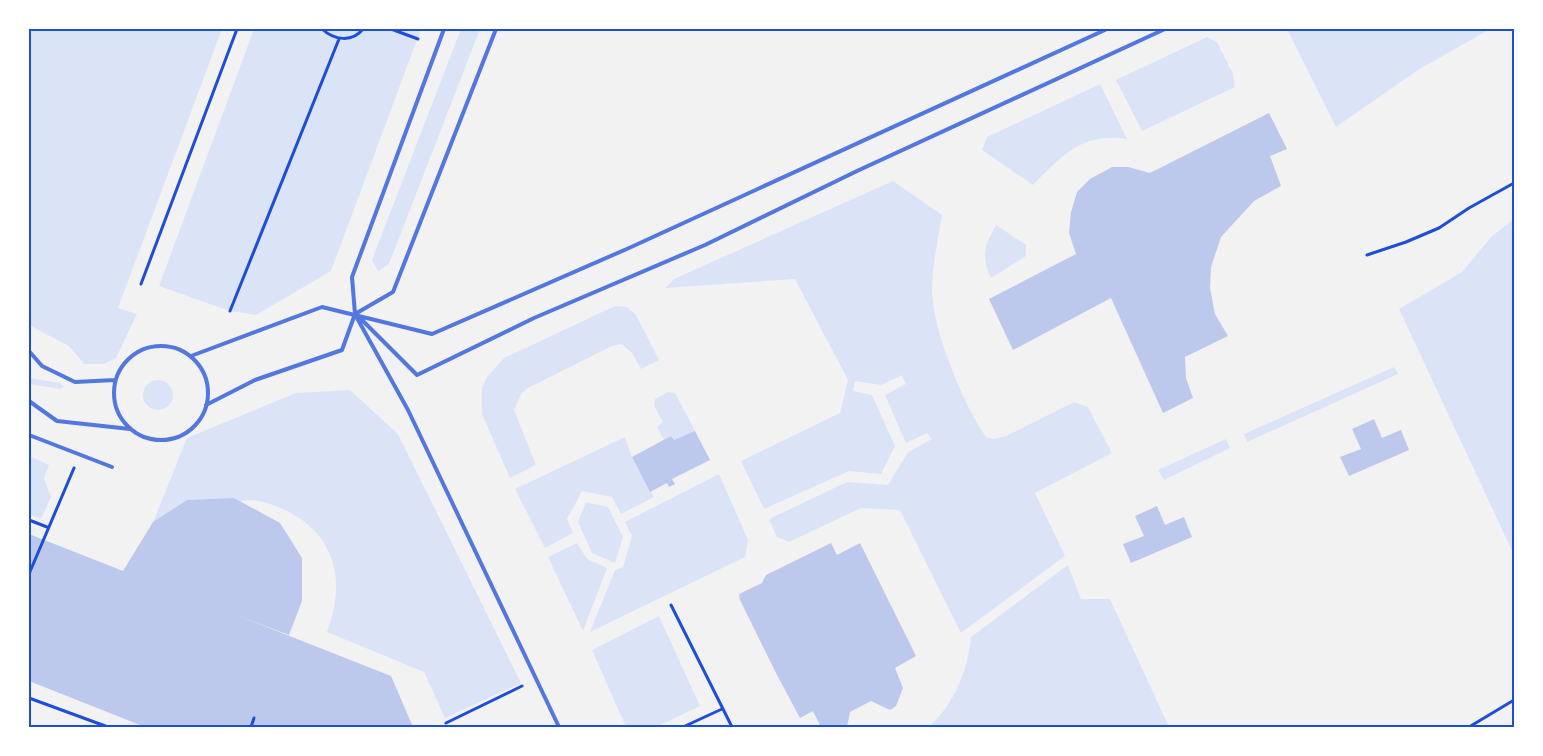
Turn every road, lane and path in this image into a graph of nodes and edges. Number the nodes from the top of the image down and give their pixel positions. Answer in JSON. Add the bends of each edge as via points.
{"nodes":[{"id":1,"x":237,"y":29,"type":"edge"},
{"id":2,"x":322,"y":29,"type":"edge"},
{"id":3,"x":363,"y":29,"type":"edge"},
{"id":4,"x":391,"y":29,"type":"edge"},
{"id":5,"x":444,"y":29,"type":"edge"},
{"id":6,"x":496,"y":29,"type":"edge"},
{"id":7,"x":1107,"y":29,"type":"edge"},
{"id":8,"x":1165,"y":29,"type":"edge"},
{"id":9,"x":339,"y":39,"type":"junction"},
{"id":10,"x":418,"y":39,"type":"dead end"},
{"id":11,"x":1514,"y":183,"type":"edge"},
{"id":12,"x":1367,"y":254,"type":"dead end"},
{"id":13,"x":141,"y":284,"type":"dead end"},
{"id":14,"x":230,"y":311,"type":"dead end"},
{"id":15,"x":355,"y":314,"type":"junction"},
{"id":16,"x":29,"y":351,"type":"edge"},
{"id":17,"x":191,"y":356,"type":"junction"},
{"id":18,"x":115,"y":380,"type":"junction"},
{"id":19,"x":29,"y":401,"type":"edge"},
{"id":20,"x":206,"y":405,"type":"junction"},
{"id":21,"x":130,"y":429,"type":"junction"},
{"id":22,"x":29,"y":435,"type":"edge"},
{"id":23,"x":80,"y":455,"type":"junction"},
{"id":24,"x":112,"y":467,"type":"dead end"},
{"id":25,"x":29,"y":520,"type":"edge"},
{"id":26,"x":47,"y":527,"type":"junction"},
{"id":27,"x":29,"y":574,"type":"edge"},
{"id":28,"x":671,"y":605,"type":"dead end"},
{"id":29,"x":536,"y":679,"type":"junction"},
{"id":30,"x":29,"y":698,"type":"edge"},
{"id":31,"x":1514,"y":700,"type":"edge"},
{"id":32,"x":722,"y":709,"type":"junction"},
{"id":33,"x":254,"y":718,"type":"dead end"},
{"id":34,"x":446,"y":724,"type":"dead end"},
{"id":35,"x":108,"y":727,"type":"edge"},
{"id":36,"x":251,"y":727,"type":"edge"},
{"id":37,"x":559,"y":727,"type":"edge"},
{"id":38,"x":683,"y":727,"type":"edge"},
{"id":39,"x":732,"y":727,"type":"edge"},
{"id":40,"x":1469,"y":727,"type":"edge"}],
"edges":[{"from":1,"to":13,"type":"path"},
{"from":2,"to":9,"type":"path"},
{"from":3,"to":9,"type":"path","via":[[350,38]]},
{"from":4,"to":10,"type":"path"},
{"from":5,"to":15,"type":"lane","via":[[352,277]]},
{"from":6,"to":15,"type":"lane","via":[[393,292]]},
{"from":7,"to":15,"type":"lane","via":[[629,248],[432,334]]},
{"from":8,"to":15,"type":"lane","via":[[705,245],[534,318],[417,375]]},
{"from":9,"to":14,"type":"path"},
{"from":11,"to":12,"type":"path","via":[[1439,228]]},
{"from":15,"to":17,"type":"lane","via":[[322,307]]},
{"from":15,"to":20,"type":"lane","via":[[342,350],[255,380]]},
{"from":15,"to":29,"type":"lane","via":[[408,410]]},
{"from":16,"to":18,"type":"lane","via":[[42,366],[76,382]]},
{"from":17,"to":18,"type":"lane","via":[[179,349],[153,346],[140,350],[120,368]]},
{"from":17,"to":20,"type":"lane","via":[[206,378]]},
{"from":18,"to":21,"type":"lane","via":[[115,407]]},
{"from":19,"to":21,"type":"lane","via":[[57,421]]},
{"from":20,"to":21,"type":"lane","via":[[192,428],[175,437],[155,440]]},
{"from":22,"to":23,"type":"lane"},
{"from":23,"to":24,"type":"lane"},
{"from":23,"to":26,"type":"path"},
{"from":25,"to":26,"type":"path"},
{"from":26,"to":27,"type":"path"},
{"from":28,"to":32,"type":"path"},
{"from":29,"to":34,"type":"path"},
{"from":29,"to":37,"type":"lane"},
{"from":30,"to":35,"type":"path"},
{"from":31,"to":40,"type":"path"},
{"from":32,"to":38,"type":"path"},
{"from":32,"to":39,"type":"path"},
{"from":33,"to":36,"type":"path"}]}
